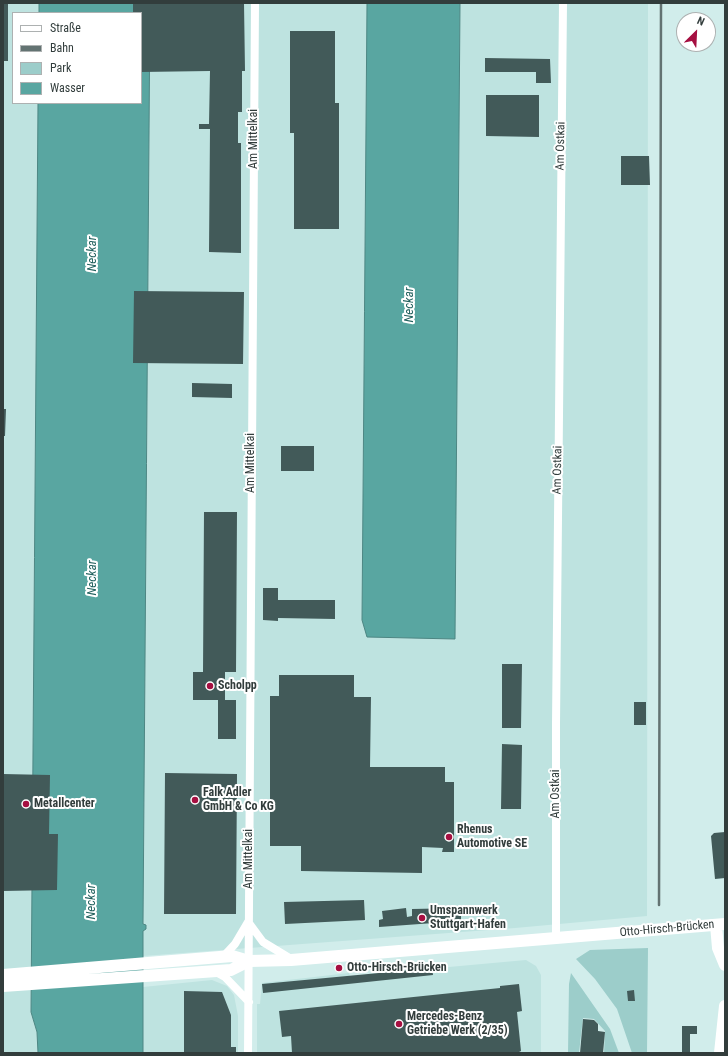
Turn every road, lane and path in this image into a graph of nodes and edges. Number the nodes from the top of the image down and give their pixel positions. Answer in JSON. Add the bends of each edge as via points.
{"nodes":[{"id":1,"x":255,"y":3,"type":"edge"},
{"id":2,"x":563,"y":3,"type":"edge"},
{"id":3,"x":248,"y":922,"type":"junction"},
{"id":4,"x":720,"y":924,"type":"edge"},
{"id":5,"x":556,"y":937,"type":"junction"},
{"id":6,"x":223,"y":957,"type":"junction"},
{"id":7,"x":291,"y":960,"type":"junction"},
{"id":8,"x":249,"y":961,"type":"junction"},
{"id":9,"x":725,"y":965,"type":"edge"},
{"id":10,"x":184,"y":966,"type":"junction"},
{"id":11,"x":214,"y":971,"type":"junction"},
{"id":12,"x":3,"y":975,"type":"edge"},
{"id":13,"x":3,"y":986,"type":"edge"},
{"id":14,"x":249,"y":1002,"type":"junction"},
{"id":15,"x":725,"y":1006,"type":"edge"},
{"id":16,"x":248,"y":1053,"type":"edge"},
{"id":17,"x":720,"y":1053,"type":"edge"}],
"edges":[{"from":1,"to":3,"type":"street","name":"Am Mittelkai"},
{"from":2,"to":5,"type":"street","name":"Am Ostkai"},
{"from":3,"to":6,"type":"street","via":[[230,951]]},
{"from":3,"to":7,"type":"street","via":[[262,942]]},
{"from":3,"to":8,"type":"street","name":"Am Mittelkai"},
{"from":4,"to":5,"type":"main road","name":"Otto-Hirsch-Brücken"},
{"from":4,"to":9,"type":"main road","via":[[718,948]]},
{"from":5,"to":7,"type":"main road","name":"Otto-Hirsch-Brücken"},
{"from":6,"to":8,"type":"main road","name":"Otto-Hirsch-Brücken","via":[[232,956]]},
{"from":6,"to":10,"type":"main road","name":"Otto-Hirsch-Brücken"},
{"from":7,"to":8,"type":"main road","name":"Otto-Hirsch-Brücken"},
{"from":8,"to":11,"type":"main road","name":"Otto-Hirsch-Brücken","via":[[230,970]]},
{"from":8,"to":14,"type":"street","name":"Am Mittelkai"},
{"from":10,"to":11,"type":"main road","name":"Otto-Hirsch-Brücken"},
{"from":10,"to":12,"type":"main road","name":"Otto-Hirsch-Brücken"},
{"from":10,"to":13,"type":"main road","name":"Otto-Hirsch-Brücken"},
{"from":11,"to":14,"type":"street","via":[[226,977]]},
{"from":14,"to":16,"type":"street","name":"Am Mittelkai"},
{"from":15,"to":17,"type":"main road"}]}
